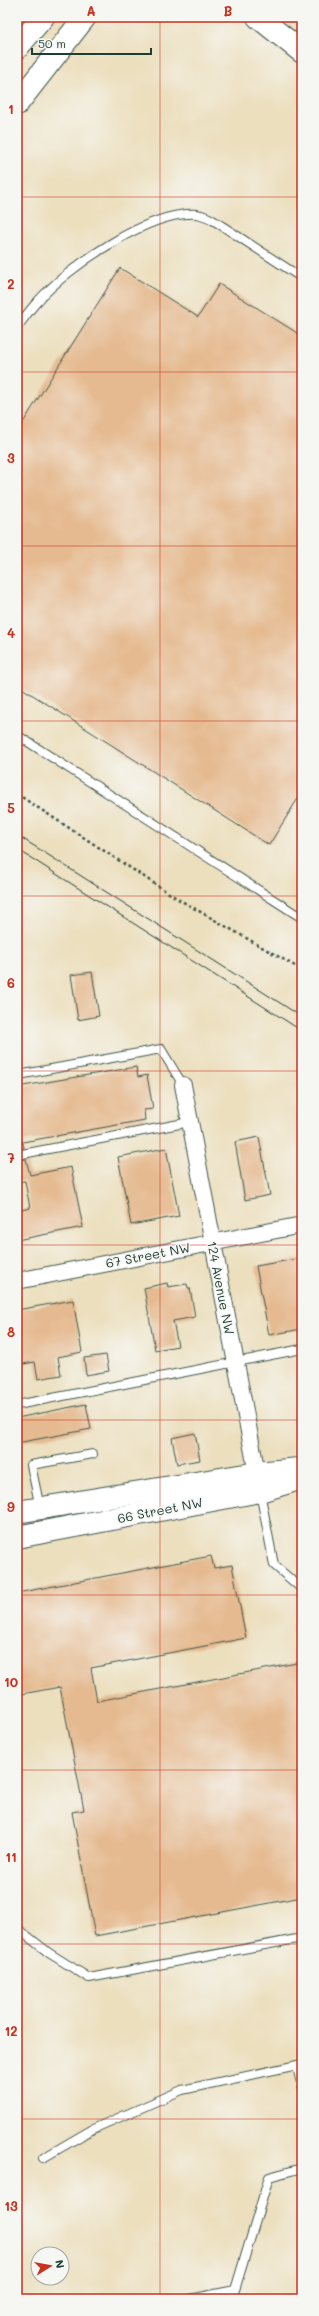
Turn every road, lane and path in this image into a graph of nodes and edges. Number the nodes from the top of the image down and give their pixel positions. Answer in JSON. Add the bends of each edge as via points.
{"nodes":[{"id":1,"x":43,"y":17,"type":"edge"},
{"id":2,"x":94,"y":17,"type":"edge"},
{"id":3,"x":258,"y":17,"type":"edge"},
{"id":4,"x":79,"y":25,"type":"edge"},
{"id":5,"x":17,"y":48,"type":"edge"},
{"id":6,"x":302,"y":52,"type":"edge"},
{"id":7,"x":17,"y":104,"type":"edge"},
{"id":8,"x":302,"y":278,"type":"edge"},
{"id":9,"x":17,"y":327,"type":"edge"},
{"id":10,"x":17,"y":735,"type":"edge"},
{"id":11,"x":17,"y":794,"type":"edge"},
{"id":12,"x":302,"y":918,"type":"edge"},
{"id":13,"x":302,"y":970,"type":"edge"},
{"id":14,"x":24,"y":1074,"type":"dead end"},
{"id":15,"x":183,"y":1085,"type":"joint"},
{"id":16,"x":190,"y":1122,"type":"junction"},
{"id":17,"x":17,"y":1156,"type":"edge"},
{"id":18,"x":302,"y":1225,"type":"edge"},
{"id":19,"x":213,"y":1243,"type":"junction"},
{"id":20,"x":17,"y":1280,"type":"edge"},
{"id":21,"x":302,"y":1349,"type":"edge"},
{"id":22,"x":235,"y":1362,"type":"junction"},
{"id":23,"x":17,"y":1405,"type":"edge"},
{"id":24,"x":93,"y":1454,"type":"dead end"},
{"id":25,"x":302,"y":1469,"type":"edge"},
{"id":26,"x":302,"y":1478,"type":"edge"},
{"id":27,"x":258,"y":1482,"type":"junction"},
{"id":28,"x":40,"y":1508,"type":"junction"},
{"id":29,"x":17,"y":1512,"type":"edge"},
{"id":30,"x":17,"y":1537,"type":"edge"},
{"id":31,"x":302,"y":1589,"type":"edge"},
{"id":32,"x":17,"y":1928,"type":"edge"},
{"id":33,"x":302,"y":1938,"type":"edge"},
{"id":34,"x":299,"y":2065,"type":"edge"},
{"id":35,"x":302,"y":2088,"type":"edge"},
{"id":36,"x":43,"y":2158,"type":"dead end"},
{"id":37,"x":302,"y":2168,"type":"edge"},
{"id":38,"x":190,"y":2299,"type":"edge"}],
"edges":[{"from":1,"to":5,"type":"main road"},
{"from":2,"to":4,"type":"main road"},
{"from":3,"to":6,"type":"main road"},
{"from":4,"to":7,"type":"main road"},
{"from":8,"to":9,"type":"lane","via":[[206,216],[186,215],[148,226],[114,242],[80,264],[38,301]]},
{"from":10,"to":12,"type":"lane"},
{"from":11,"to":13,"type":"path","via":[[178,899]]},
{"from":14,"to":15,"type":"lane","via":[[161,1049]]},
{"from":15,"to":16,"type":"street","name":"124 Avenue NW"},
{"from":16,"to":17,"type":"lane"},
{"from":16,"to":19,"type":"street","name":"124 Avenue NW"},
{"from":18,"to":19,"type":"street","name":"67 Street NW"},
{"from":19,"to":20,"type":"street","name":"67 Street NW"},
{"from":19,"to":22,"type":"street","name":"124 Avenue NW"},
{"from":21,"to":22,"type":"lane"},
{"from":22,"to":23,"type":"lane"},
{"from":22,"to":27,"type":"street","name":"124 Avenue NW"},
{"from":24,"to":28,"type":"lane","via":[[31,1465]]},
{"from":25,"to":27,"type":"main road","name":"66 Street NW"},
{"from":26,"to":27,"type":"main road","name":"66 Street NW"},
{"from":27,"to":28,"type":"main road","name":"66 Street NW"},
{"from":27,"to":30,"type":"main road","name":"66 Street NW"},
{"from":27,"to":31,"type":"lane","via":[[274,1565]]},
{"from":28,"to":29,"type":"main road","name":"66 Street NW"},
{"from":32,"to":33,"type":"lane","via":[[49,1953],[89,1978]]},
{"from":34,"to":35,"type":"lane"},
{"from":34,"to":36,"type":"lane","via":[[182,2090],[93,2129]]},
{"from":37,"to":38,"type":"lane","via":[[269,2177],[235,2290]]}]}
